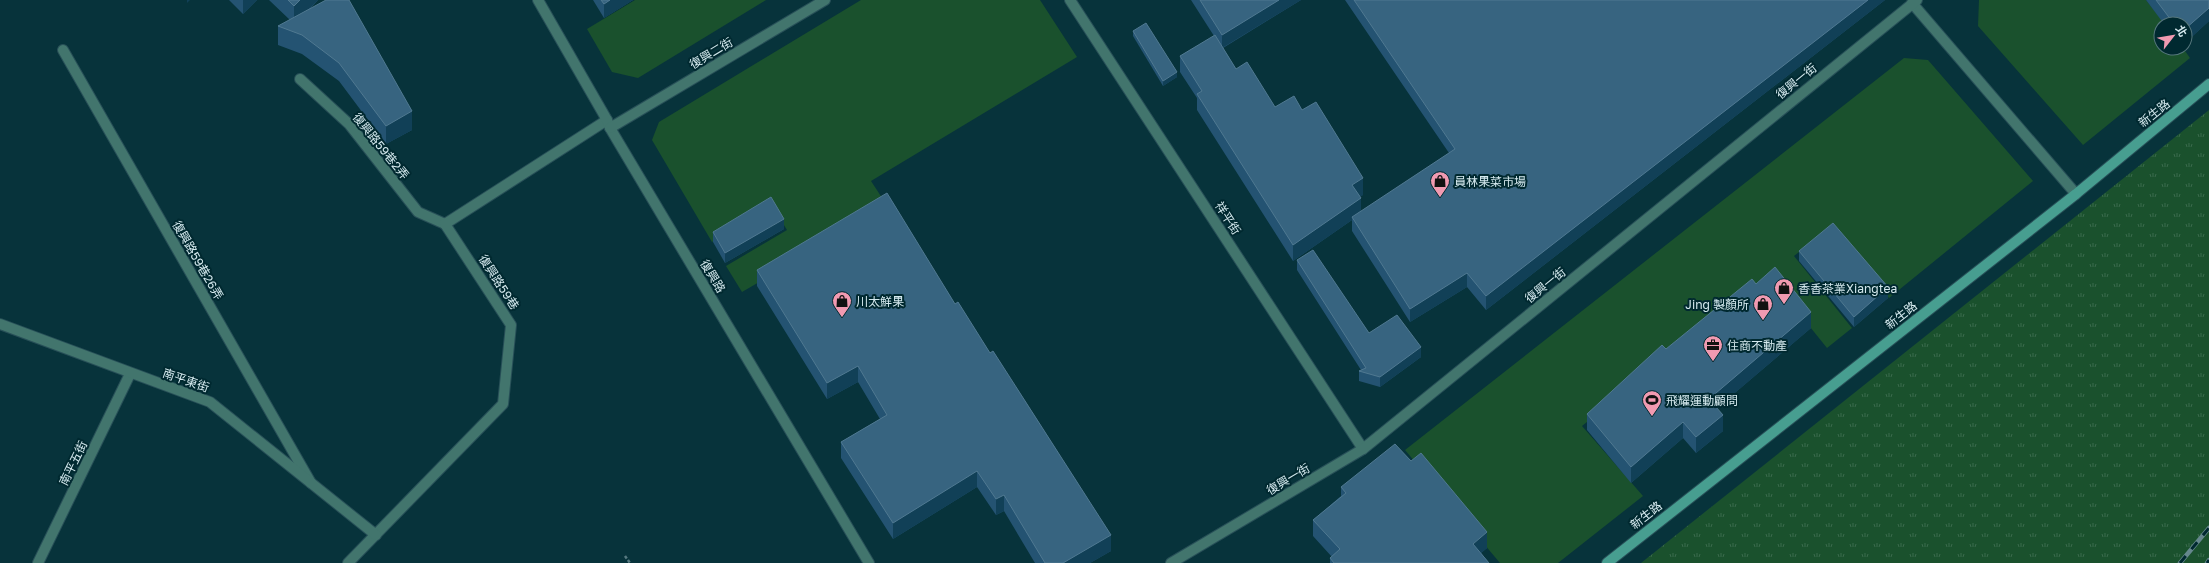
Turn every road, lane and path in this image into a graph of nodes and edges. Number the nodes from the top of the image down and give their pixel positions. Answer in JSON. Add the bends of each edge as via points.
{"nodes":[{"id":1,"x":538,"y":0,"type":"edge"},
{"id":2,"x":825,"y":0,"type":"edge"},
{"id":3,"x":1070,"y":0,"type":"edge"},
{"id":4,"x":1914,"y":2,"type":"edge"},
{"id":5,"x":63,"y":50,"type":"dead end"},
{"id":6,"x":300,"y":78,"type":"dead end"},
{"id":7,"x":2209,"y":84,"type":"edge"},
{"id":8,"x":609,"y":124,"type":"junction"},
{"id":9,"x":2076,"y":194,"type":"junction"},
{"id":10,"x":445,"y":224,"type":"junction"},
{"id":11,"x":0,"y":324,"type":"edge"},
{"id":12,"x":130,"y":374,"type":"junction"},
{"id":13,"x":1363,"y":449,"type":"junction"},
{"id":14,"x":311,"y":483,"type":"junction"},
{"id":15,"x":376,"y":535,"type":"junction"},
{"id":16,"x":625,"y":556,"type":"dead end"},
{"id":17,"x":38,"y":563,"type":"edge"},
{"id":18,"x":348,"y":563,"type":"edge"},
{"id":19,"x":630,"y":563,"type":"edge"},
{"id":20,"x":869,"y":563,"type":"edge"},
{"id":21,"x":1171,"y":563,"type":"edge"},
{"id":22,"x":1607,"y":563,"type":"edge"}],
"edges":[{"from":1,"to":8,"type":"street","name":"復興路"},
{"from":2,"to":8,"type":"street","name":"復興二街"},
{"from":3,"to":13,"type":"street","name":"祥平街"},
{"from":4,"to":9,"type":"street"},
{"from":4,"to":13,"type":"street","name":"復興一街"},
{"from":5,"to":14,"type":"street","name":"復興路59巷26弄"},
{"from":6,"to":10,"type":"street","name":"復興路59巷2弄","via":[[349,124],[418,212]]},
{"from":7,"to":9,"type":"street","name":"新生路"},
{"from":8,"to":10,"type":"street"},
{"from":8,"to":20,"type":"street","name":"復興路"},
{"from":9,"to":22,"type":"street","name":"新生路"},
{"from":10,"to":15,"type":"street","name":"復興路59巷","via":[[511,325],[503,404]]},
{"from":11,"to":12,"type":"street","name":"南平東街"},
{"from":12,"to":14,"type":"street","name":"南平東街","via":[[210,402]]},
{"from":12,"to":17,"type":"street","name":"南平五街"},
{"from":13,"to":21,"type":"street","name":"復興一街"},
{"from":14,"to":15,"type":"street","name":"南平東街"},
{"from":15,"to":18,"type":"street","name":"復興路59巷"},
{"from":16,"to":19,"type":"path"}]}
